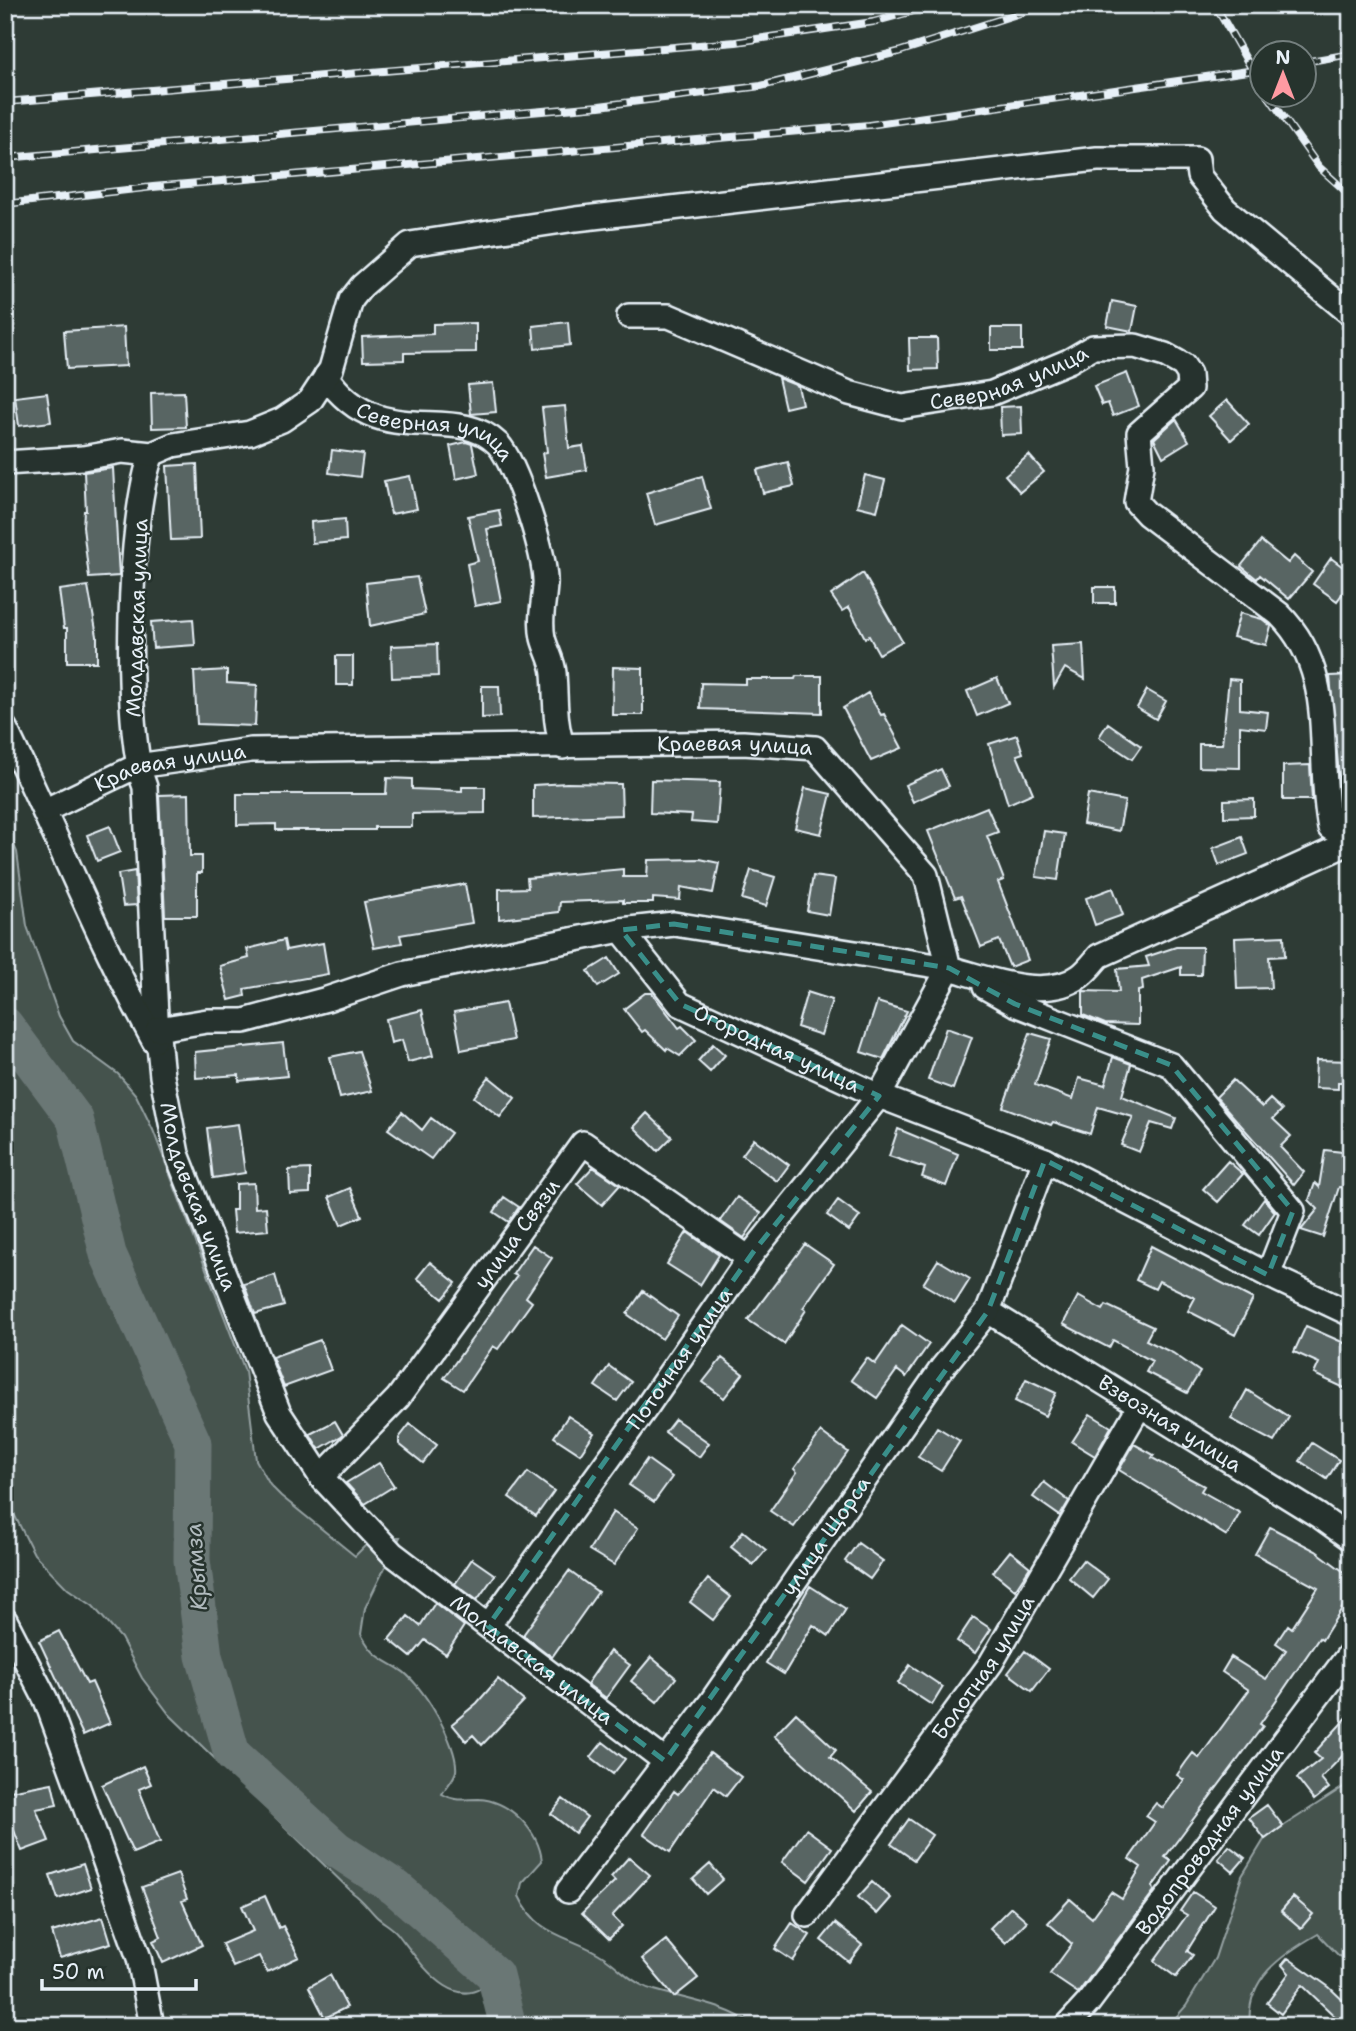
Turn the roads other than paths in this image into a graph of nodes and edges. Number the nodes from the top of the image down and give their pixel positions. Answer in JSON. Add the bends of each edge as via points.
{"nodes":[{"id":1,"x":1351,"y":314,"type":"edge"},
{"id":2,"x":629,"y":316,"type":"dead end"},
{"id":3,"x":327,"y":376,"type":"junction"},
{"id":4,"x":152,"y":454,"type":"junction"},
{"id":5,"x":5,"y":463,"type":"edge"},
{"id":6,"x":5,"y":728,"type":"edge"},
{"id":7,"x":563,"y":747,"type":"junction"},
{"id":8,"x":136,"y":766,"type":"junction"},
{"id":9,"x":46,"y":810,"type":"junction"},
{"id":10,"x":1351,"y":841,"type":"edge"},
{"id":11,"x":621,"y":930,"type":"junction"},
{"id":12,"x":949,"y":968,"type":"junction"},
{"id":13,"x":158,"y":1040,"type":"junction"},
{"id":14,"x":880,"y":1096,"type":"junction"},
{"id":15,"x":1045,"y":1160,"type":"junction"},
{"id":16,"x":749,"y":1258,"type":"junction"},
{"id":17,"x":1268,"y":1275,"type":"junction"},
{"id":18,"x":988,"y":1311,"type":"junction"},
{"id":19,"x":1351,"y":1314,"type":"edge"},
{"id":20,"x":1140,"y":1405,"type":"junction"},
{"id":21,"x":321,"y":1477,"type":"junction"},
{"id":22,"x":1351,"y":1539,"type":"edge"},
{"id":23,"x":5,"y":1620,"type":"edge"},
{"id":24,"x":488,"y":1626,"type":"junction"},
{"id":25,"x":1351,"y":1652,"type":"edge"},
{"id":26,"x":664,"y":1762,"type":"junction"},
{"id":27,"x":568,"y":1891,"type":"dead end"},
{"id":28,"x":807,"y":1915,"type":"dead end"},
{"id":29,"x":152,"y":2026,"type":"edge"},
{"id":30,"x":1068,"y":2026,"type":"edge"}],
"edges":[{"from":1,"to":3,"type":"street","via":[[1225,209],[1199,176],[1197,159],[1097,159],[576,219],[410,244],[351,300]]},
{"from":2,"to":10,"type":"street","name":"Северная улица","via":[[669,316],[849,393],[902,407],[992,393],[1093,347],[1135,346],[1183,365],[1190,388],[1139,433],[1142,466],[1136,502],[1297,631],[1312,658],[1320,690],[1324,797],[1330,828]]},
{"from":3,"to":4,"type":"street","via":[[310,401],[282,420],[250,432],[173,445]]},
{"from":3,"to":7,"type":"street","name":"Северная улица","via":[[339,394],[360,411],[388,421],[471,430],[497,443],[512,466],[543,562],[543,637],[554,669]]},
{"from":4,"to":5,"type":"street","via":[[122,451]]},
{"from":4,"to":8,"type":"street","name":"Молдавская улица","via":[[134,571],[131,667]]},
{"from":6,"to":9,"type":"street"},
{"from":7,"to":8,"type":"street","name":"Краевая улица","via":[[251,750]]},
{"from":7,"to":12,"type":"street","name":"Краевая улица","via":[[743,743],[815,748],[926,875]]},
{"from":8,"to":9,"type":"street","name":"Краевая улица"},
{"from":8,"to":13,"type":"street","name":"Молдавская улица","via":[[145,787]]},
{"from":9,"to":13,"type":"street","via":[[99,935]]},
{"from":10,"to":12,"type":"street","via":[[1099,956],[1079,978],[1041,989],[1023,988]]},
{"from":11,"to":12,"type":"street","via":[[674,924]]},
{"from":11,"to":13,"type":"street","via":[[402,974],[244,1021],[207,1021]]},
{"from":11,"to":14,"type":"street","name":"Огородная улица","via":[[680,1004]]},
{"from":12,"to":14,"type":"street","name":"Поточная улица"},
{"from":12,"to":17,"type":"street","via":[[1015,1004],[1171,1065],[1293,1211]]},
{"from":13,"to":21,"type":"street","name":"Молдавская улица","via":[[177,1154],[279,1413]]},
{"from":14,"to":15,"type":"street","name":"Огородная улица"},
{"from":14,"to":16,"type":"street","name":"Поточная улица"},
{"from":15,"to":17,"type":"street","name":"Огородная улица"},
{"from":15,"to":18,"type":"street","name":"улица Щорса"},
{"from":16,"to":21,"type":"street","name":"улица Связи","via":[[583,1143],[398,1398]]},
{"from":16,"to":24,"type":"street","name":"Поточная улица"},
{"from":17,"to":19,"type":"street","name":"Огородная улица"},
{"from":18,"to":20,"type":"street","name":"Взвозная улица"},
{"from":18,"to":26,"type":"street","name":"улица Щорса","via":[[942,1368],[716,1695]]},
{"from":20,"to":22,"type":"street","name":"Взвозная улица"},
{"from":20,"to":28,"type":"street","name":"Болотная улица","via":[[991,1663]]},
{"from":21,"to":24,"type":"street","name":"Молдавская улица","via":[[393,1554]]},
{"from":23,"to":29,"type":"street","via":[[46,1700],[95,1834],[139,1958]]},
{"from":24,"to":26,"type":"street","name":"Молдавская улица"},
{"from":25,"to":30,"type":"street","name":"Водопроводная улица"},
{"from":26,"to":27,"type":"street","name":"улица Щорса"}]}
